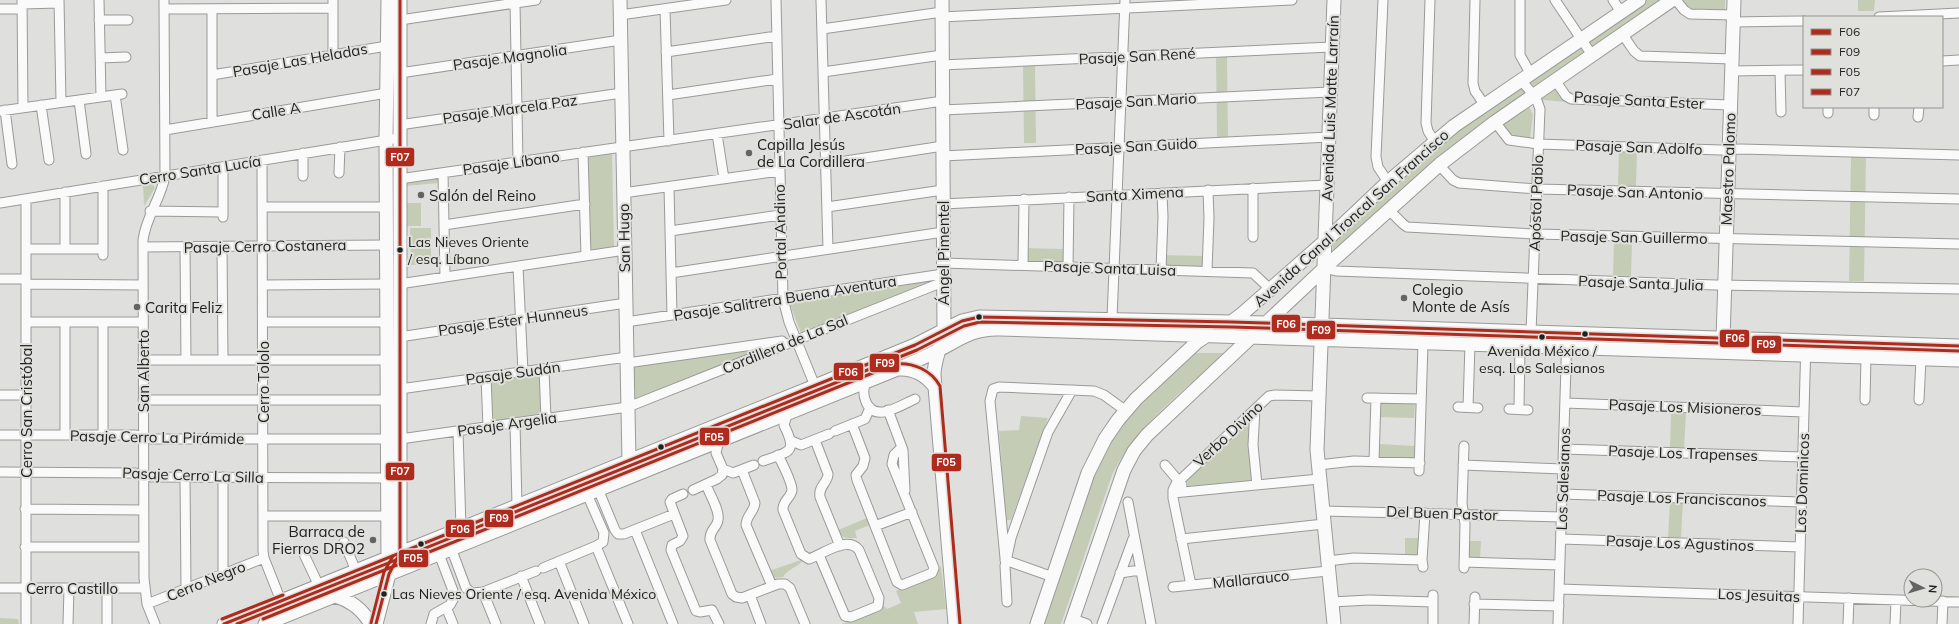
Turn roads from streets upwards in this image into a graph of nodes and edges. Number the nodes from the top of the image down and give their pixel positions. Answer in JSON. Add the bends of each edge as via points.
{"nodes":[{"id":1,"x":99,"y":0,"type":"edge"},
{"id":2,"x":388,"y":0,"type":"edge"},
{"id":3,"x":400,"y":0,"type":"edge"},
{"id":4,"x":536,"y":0,"type":"edge"},
{"id":5,"x":620,"y":0,"type":"edge"},
{"id":6,"x":726,"y":0,"type":"edge"},
{"id":7,"x":776,"y":0,"type":"edge"},
{"id":8,"x":821,"y":0,"type":"edge"},
{"id":9,"x":1292,"y":0,"type":"edge"},
{"id":10,"x":1334,"y":0,"type":"edge"},
{"id":11,"x":1383,"y":0,"type":"edge"},
{"id":12,"x":1430,"y":0,"type":"edge"},
{"id":13,"x":1475,"y":0,"type":"edge"},
{"id":14,"x":1520,"y":0,"type":"edge"},
{"id":15,"x":1555,"y":0,"type":"edge"},
{"id":16,"x":1613,"y":0,"type":"edge"},
{"id":17,"x":1638,"y":0,"type":"edge"},
{"id":18,"x":1672,"y":0,"type":"edge"},
{"id":19,"x":1676,"y":0,"type":"edge"},
{"id":20,"x":1734,"y":0,"type":"edge"},
{"id":21,"x":59,"y":2,"type":"edge"},
{"id":22,"x":490,"y":3,"type":"edge"},
{"id":23,"x":515,"y":3,"type":"junction"},
{"id":24,"x":22,"y":4,"type":"edge"},
{"id":25,"x":333,"y":4,"type":"edge"},
{"id":26,"x":1124,"y":4,"type":"edge"},
{"id":27,"x":164,"y":5,"type":"edge"},
{"id":28,"x":0,"y":9,"type":"edge"},
{"id":29,"x":212,"y":9,"type":"junction"},
{"id":30,"x":665,"y":9,"type":"junction"},
{"id":31,"x":942,"y":10,"type":"edge"},
{"id":32,"x":1621,"y":12,"type":"junction"},
{"id":33,"x":1959,"y":13,"type":"edge"},
{"id":34,"x":620,"y":15,"type":"junction"},
{"id":35,"x":1899,"y":16,"type":"edge"},
{"id":36,"x":1733,"y":18,"type":"junction"},
{"id":37,"x":99,"y":20,"type":"junction"},
{"id":38,"x":128,"y":20,"type":"dead end"},
{"id":39,"x":400,"y":20,"type":"junction"},
{"id":40,"x":1803,"y":21,"type":"edge"},
{"id":41,"x":822,"y":29,"type":"junction"},
{"id":42,"x":1623,"y":35,"type":"junction"},
{"id":43,"x":777,"y":36,"type":"junction"},
{"id":44,"x":1581,"y":39,"type":"junction"},
{"id":45,"x":620,"y":40,"type":"junction"},
{"id":46,"x":387,"y":46,"type":"junction"},
{"id":47,"x":1332,"y":47,"type":"junction"},
{"id":48,"x":666,"y":52,"type":"junction"},
{"id":49,"x":333,"y":55,"type":"junction"},
{"id":50,"x":1592,"y":55,"type":"junction"},
{"id":51,"x":516,"y":56,"type":"junction"},
{"id":52,"x":1122,"y":56,"type":"junction"},
{"id":53,"x":126,"y":57,"type":"dead end"},
{"id":54,"x":100,"y":58,"type":"junction"},
{"id":55,"x":942,"y":60,"type":"junction"},
{"id":56,"x":1959,"y":60,"type":"edge"},
{"id":57,"x":1943,"y":61,"type":"edge"},
{"id":58,"x":1732,"y":65,"type":"junction"},
{"id":59,"x":1803,"y":70,"type":"edge"},
{"id":60,"x":1780,"y":71,"type":"junction"},
{"id":61,"x":823,"y":72,"type":"junction"},
{"id":62,"x":400,"y":73,"type":"junction"},
{"id":63,"x":212,"y":75,"type":"junction"},
{"id":64,"x":1525,"y":76,"type":"junction"},
{"id":65,"x":777,"y":79,"type":"junction"},
{"id":66,"x":1555,"y":80,"type":"junction"},
{"id":67,"x":1330,"y":92,"type":"junction"},
{"id":68,"x":387,"y":93,"type":"junction"},
{"id":69,"x":622,"y":93,"type":"junction"},
{"id":70,"x":668,"y":95,"type":"junction"},
{"id":71,"x":1533,"y":95,"type":"junction"},
{"id":72,"x":101,"y":97,"type":"junction"},
{"id":73,"x":79,"y":100,"type":"junction"},
{"id":74,"x":1121,"y":101,"type":"junction"},
{"id":75,"x":61,"y":102,"type":"junction"},
{"id":76,"x":1484,"y":104,"type":"junction"},
{"id":77,"x":41,"y":105,"type":"junction"},
{"id":78,"x":1730,"y":105,"type":"junction"},
{"id":79,"x":943,"y":106,"type":"junction"},
{"id":80,"x":23,"y":108,"type":"junction"},
{"id":81,"x":517,"y":108,"type":"junction"},
{"id":82,"x":1918,"y":108,"type":"edge"},
{"id":83,"x":3,"y":110,"type":"edge"},
{"id":84,"x":1781,"y":112,"type":"dead end"},
{"id":85,"x":1918,"y":117,"type":"dead end"},
{"id":86,"x":824,"y":118,"type":"junction"},
{"id":87,"x":212,"y":122,"type":"junction"},
{"id":88,"x":1495,"y":122,"type":"junction"},
{"id":89,"x":778,"y":125,"type":"junction"},
{"id":90,"x":165,"y":130,"type":"junction"},
{"id":91,"x":399,"y":131,"type":"junction"},
{"id":92,"x":717,"y":134,"type":"junction"},
{"id":93,"x":1329,"y":137,"type":"junction"},
{"id":94,"x":386,"y":140,"type":"junction"},
{"id":95,"x":669,"y":141,"type":"junction"},
{"id":96,"x":1435,"y":142,"type":"junction"},
{"id":97,"x":1538,"y":144,"type":"junction"},
{"id":98,"x":340,"y":147,"type":"junction"},
{"id":99,"x":1119,"y":147,"type":"junction"},
{"id":100,"x":623,"y":148,"type":"junction"},
{"id":101,"x":123,"y":150,"type":"dead end"},
{"id":102,"x":1729,"y":150,"type":"junction"},
{"id":103,"x":943,"y":151,"type":"junction"},
{"id":104,"x":583,"y":152,"type":"junction"},
{"id":105,"x":303,"y":153,"type":"junction"},
{"id":106,"x":86,"y":154,"type":"dead end"},
{"id":107,"x":1959,"y":155,"type":"edge"},
{"id":108,"x":49,"y":160,"type":"dead end"},
{"id":109,"x":262,"y":160,"type":"junction"},
{"id":110,"x":518,"y":162,"type":"junction"},
{"id":111,"x":12,"y":164,"type":"dead end"},
{"id":112,"x":826,"y":164,"type":"junction"},
{"id":113,"x":1439,"y":165,"type":"junction"},
{"id":114,"x":222,"y":167,"type":"junction"},
{"id":115,"x":779,"y":170,"type":"junction"},
{"id":116,"x":339,"y":173,"type":"dead end"},
{"id":117,"x":443,"y":173,"type":"junction"},
{"id":118,"x":165,"y":176,"type":"junction"},
{"id":119,"x":303,"y":176,"type":"dead end"},
{"id":120,"x":399,"y":179,"type":"junction"},
{"id":121,"x":724,"y":179,"type":"junction"},
{"id":122,"x":1388,"y":182,"type":"junction"},
{"id":123,"x":1327,"y":185,"type":"junction"},
{"id":124,"x":103,"y":186,"type":"junction"},
{"id":125,"x":669,"y":186,"type":"junction"},
{"id":126,"x":1253,"y":188,"type":"junction"},
{"id":127,"x":1537,"y":189,"type":"junction"},
{"id":128,"x":1208,"y":190,"type":"junction"},
{"id":129,"x":65,"y":192,"type":"junction"},
{"id":130,"x":624,"y":193,"type":"junction"},
{"id":131,"x":1162,"y":193,"type":"junction"},
{"id":132,"x":1727,"y":194,"type":"junction"},
{"id":133,"x":1117,"y":195,"type":"junction"},
{"id":134,"x":943,"y":197,"type":"junction"},
{"id":135,"x":1069,"y":197,"type":"junction"},
{"id":136,"x":26,"y":199,"type":"junction"},
{"id":137,"x":1959,"y":199,"type":"edge"},
{"id":138,"x":1024,"y":200,"type":"junction"},
{"id":139,"x":0,"y":203,"type":"edge"},
{"id":140,"x":585,"y":204,"type":"junction"},
{"id":141,"x":262,"y":207,"type":"junction"},
{"id":142,"x":386,"y":207,"type":"junction"},
{"id":143,"x":827,"y":208,"type":"junction"},
{"id":144,"x":1389,"y":210,"type":"junction"},
{"id":145,"x":150,"y":211,"type":"junction"},
{"id":146,"x":780,"y":215,"type":"junction"},
{"id":147,"x":444,"y":225,"type":"junction"},
{"id":148,"x":670,"y":231,"type":"junction"},
{"id":149,"x":943,"y":232,"type":"junction"},
{"id":150,"x":1535,"y":234,"type":"junction"},
{"id":151,"x":1253,"y":236,"type":"dead end"},
{"id":152,"x":1726,"y":239,"type":"junction"},
{"id":153,"x":1325,"y":241,"type":"junction"},
{"id":154,"x":1959,"y":244,"type":"edge"},
{"id":155,"x":386,"y":245,"type":"junction"},
{"id":156,"x":262,"y":246,"type":"junction"},
{"id":157,"x":143,"y":247,"type":"junction"},
{"id":158,"x":185,"y":247,"type":"junction"},
{"id":159,"x":222,"y":247,"type":"junction"},
{"id":160,"x":26,"y":249,"type":"junction"},
{"id":161,"x":65,"y":249,"type":"junction"},
{"id":162,"x":828,"y":249,"type":"junction"},
{"id":163,"x":624,"y":250,"type":"junction"},
{"id":164,"x":586,"y":256,"type":"junction"},
{"id":165,"x":781,"y":256,"type":"junction"},
{"id":166,"x":1023,"y":265,"type":"junction"},
{"id":167,"x":518,"y":266,"type":"junction"},
{"id":168,"x":1068,"y":267,"type":"junction"},
{"id":169,"x":1114,"y":268,"type":"junction"},
{"id":170,"x":1324,"y":268,"type":"junction"},
{"id":171,"x":1161,"y":270,"type":"junction"},
{"id":172,"x":1207,"y":271,"type":"junction"},
{"id":173,"x":671,"y":273,"type":"junction"},
{"id":174,"x":943,"y":273,"type":"junction"},
{"id":175,"x":445,"y":277,"type":"junction"},
{"id":176,"x":0,"y":279,"type":"edge"},
{"id":177,"x":1533,"y":280,"type":"junction"},
{"id":178,"x":26,"y":282,"type":"junction"},
{"id":179,"x":393,"y":284,"type":"junction"},
{"id":180,"x":143,"y":285,"type":"junction"},
{"id":181,"x":263,"y":285,"type":"junction"},
{"id":182,"x":1724,"y":285,"type":"junction"},
{"id":183,"x":1305,"y":286,"type":"junction"},
{"id":184,"x":1270,"y":289,"type":"junction"},
{"id":185,"x":1959,"y":289,"type":"edge"},
{"id":186,"x":1323,"y":294,"type":"junction"},
{"id":187,"x":782,"y":299,"type":"junction"},
{"id":188,"x":626,"y":303,"type":"junction"},
{"id":189,"x":672,"y":315,"type":"junction"},
{"id":190,"x":521,"y":319,"type":"junction"},
{"id":191,"x":1112,"y":319,"type":"junction"},
{"id":192,"x":26,"y":322,"type":"junction"},
{"id":193,"x":65,"y":322,"type":"junction"},
{"id":194,"x":103,"y":322,"type":"junction"},
{"id":195,"x":143,"y":322,"type":"junction"},
{"id":196,"x":263,"y":322,"type":"junction"},
{"id":197,"x":386,"y":322,"type":"junction"},
{"id":198,"x":626,"y":322,"type":"junction"},
{"id":199,"x":1232,"y":322,"type":"junction"},
{"id":200,"x":1265,"y":323,"type":"junction"},
{"id":201,"x":1322,"y":326,"type":"junction"},
{"id":202,"x":944,"y":330,"type":"junction"},
{"id":203,"x":1531,"y":332,"type":"junction"},
{"id":204,"x":1568,"y":334,"type":"junction"},
{"id":205,"x":1207,"y":336,"type":"junction"},
{"id":206,"x":400,"y":337,"type":"junction"},
{"id":207,"x":1250,"y":337,"type":"junction"},
{"id":208,"x":1723,"y":338,"type":"junction"},
{"id":209,"x":797,"y":339,"type":"junction"},
{"id":210,"x":1321,"y":340,"type":"junction"},
{"id":211,"x":1806,"y":341,"type":"junction"},
{"id":212,"x":1423,"y":343,"type":"junction"},
{"id":213,"x":1470,"y":344,"type":"junction"},
{"id":214,"x":1520,"y":346,"type":"junction"},
{"id":215,"x":1959,"y":346,"type":"edge"},
{"id":216,"x":1567,"y":347,"type":"junction"},
{"id":217,"x":939,"y":350,"type":"junction"},
{"id":218,"x":1806,"y":355,"type":"junction"},
{"id":219,"x":1866,"y":357,"type":"junction"},
{"id":220,"x":1921,"y":359,"type":"junction"},
{"id":221,"x":143,"y":360,"type":"junction"},
{"id":222,"x":186,"y":360,"type":"junction"},
{"id":223,"x":223,"y":360,"type":"junction"},
{"id":224,"x":263,"y":360,"type":"junction"},
{"id":225,"x":386,"y":360,"type":"junction"},
{"id":226,"x":627,"y":360,"type":"junction"},
{"id":227,"x":1959,"y":360,"type":"edge"},
{"id":228,"x":544,"y":369,"type":"junction"},
{"id":229,"x":896,"y":369,"type":"junction"},
{"id":230,"x":523,"y":372,"type":"junction"},
{"id":231,"x":486,"y":377,"type":"junction"},
{"id":232,"x":815,"y":386,"type":"junction"},
{"id":233,"x":935,"y":387,"type":"junction"},
{"id":234,"x":864,"y":388,"type":"junction"},
{"id":235,"x":400,"y":389,"type":"junction"},
{"id":236,"x":1072,"y":390,"type":"junction"},
{"id":237,"x":0,"y":395,"type":"edge"},
{"id":238,"x":26,"y":396,"type":"junction"},
{"id":239,"x":1319,"y":396,"type":"junction"},
{"id":240,"x":915,"y":399,"type":"dead end"},
{"id":241,"x":143,"y":400,"type":"junction"},
{"id":242,"x":263,"y":400,"type":"junction"},
{"id":243,"x":387,"y":400,"type":"junction"},
{"id":244,"x":1421,"y":400,"type":"junction"},
{"id":245,"x":1864,"y":400,"type":"dead end"},
{"id":246,"x":1919,"y":400,"type":"dead end"},
{"id":247,"x":1565,"y":403,"type":"junction"},
{"id":248,"x":628,"y":407,"type":"junction"},
{"id":249,"x":1458,"y":407,"type":"dead end"},
{"id":250,"x":1255,"y":409,"type":"junction"},
{"id":251,"x":1509,"y":409,"type":"dead end"},
{"id":252,"x":1519,"y":409,"type":"junction"},
{"id":253,"x":869,"y":410,"type":"junction"},
{"id":254,"x":888,"y":410,"type":"junction"},
{"id":255,"x":1528,"y":410,"type":"dead end"},
{"id":256,"x":1126,"y":411,"type":"junction"},
{"id":257,"x":788,"y":412,"type":"junction"},
{"id":258,"x":1804,"y":412,"type":"junction"},
{"id":259,"x":546,"y":418,"type":"junction"},
{"id":260,"x":769,"y":420,"type":"junction"},
{"id":261,"x":515,"y":423,"type":"junction"},
{"id":262,"x":852,"y":424,"type":"junction"},
{"id":263,"x":784,"y":425,"type":"junction"},
{"id":264,"x":488,"y":427,"type":"junction"},
{"id":265,"x":458,"y":431,"type":"junction"},
{"id":266,"x":0,"y":435,"type":"edge"},
{"id":267,"x":26,"y":435,"type":"junction"},
{"id":268,"x":65,"y":435,"type":"junction"},
{"id":269,"x":103,"y":435,"type":"junction"},
{"id":270,"x":143,"y":437,"type":"junction"},
{"id":271,"x":263,"y":439,"type":"junction"},
{"id":272,"x":393,"y":440,"type":"junction"},
{"id":273,"x":719,"y":440,"type":"junction"},
{"id":274,"x":815,"y":440,"type":"junction"},
{"id":275,"x":792,"y":441,"type":"junction"},
{"id":276,"x":1464,"y":446,"type":"dead end"},
{"id":277,"x":699,"y":448,"type":"junction"},
{"id":278,"x":1564,"y":449,"type":"junction"},
{"id":279,"x":716,"y":453,"type":"junction"},
{"id":280,"x":778,"y":455,"type":"junction"},
{"id":281,"x":1803,"y":457,"type":"junction"},
{"id":282,"x":629,"y":461,"type":"junction"},
{"id":283,"x":763,"y":461,"type":"dead end"},
{"id":284,"x":1374,"y":461,"type":"junction"},
{"id":285,"x":754,"y":465,"type":"dead end"},
{"id":286,"x":1318,"y":465,"type":"junction"},
{"id":287,"x":1165,"y":466,"type":"dead end"},
{"id":288,"x":1464,"y":466,"type":"junction"},
{"id":289,"x":723,"y":469,"type":"junction"},
{"id":290,"x":1563,"y":469,"type":"junction"},
{"id":291,"x":742,"y":470,"type":"junction"},
{"id":292,"x":0,"y":472,"type":"edge"},
{"id":293,"x":26,"y":472,"type":"junction"},
{"id":294,"x":635,"y":474,"type":"junction"},
{"id":295,"x":143,"y":475,"type":"junction"},
{"id":296,"x":185,"y":477,"type":"junction"},
{"id":297,"x":223,"y":477,"type":"junction"},
{"id":298,"x":263,"y":477,"type":"junction"},
{"id":299,"x":387,"y":478,"type":"junction"},
{"id":300,"x":1319,"y":479,"type":"junction"},
{"id":301,"x":1178,"y":481,"type":"junction"},
{"id":302,"x":706,"y":484,"type":"junction"},
{"id":303,"x":1257,"y":485,"type":"junction"},
{"id":304,"x":693,"y":490,"type":"dead end"},
{"id":305,"x":592,"y":492,"type":"junction"},
{"id":306,"x":1188,"y":492,"type":"junction"},
{"id":307,"x":1173,"y":493,"type":"junction"},
{"id":308,"x":683,"y":494,"type":"dead end"},
{"id":309,"x":1562,"y":494,"type":"junction"},
{"id":310,"x":1128,"y":502,"type":"dead end"},
{"id":311,"x":1801,"y":502,"type":"junction"},
{"id":312,"x":517,"y":506,"type":"junction"},
{"id":313,"x":26,"y":509,"type":"junction"},
{"id":314,"x":143,"y":510,"type":"junction"},
{"id":315,"x":912,"y":512,"type":"junction"},
{"id":316,"x":1424,"y":513,"type":"junction"},
{"id":317,"x":674,"y":514,"type":"junction"},
{"id":318,"x":1464,"y":514,"type":"junction"},
{"id":319,"x":263,"y":516,"type":"junction"},
{"id":320,"x":387,"y":516,"type":"junction"},
{"id":321,"x":1562,"y":517,"type":"junction"},
{"id":322,"x":1323,"y":518,"type":"junction"},
{"id":323,"x":875,"y":526,"type":"junction"},
{"id":324,"x":461,"y":528,"type":"junction"},
{"id":325,"x":635,"y":530,"type":"junction"},
{"id":326,"x":1134,"y":538,"type":"junction"},
{"id":327,"x":1182,"y":539,"type":"junction"},
{"id":328,"x":1561,"y":539,"type":"junction"},
{"id":329,"x":344,"y":542,"type":"dead end"},
{"id":330,"x":596,"y":546,"type":"junction"},
{"id":331,"x":840,"y":546,"type":"junction"},
{"id":332,"x":25,"y":547,"type":"junction"},
{"id":333,"x":144,"y":547,"type":"junction"},
{"id":334,"x":1800,"y":547,"type":"junction"},
{"id":335,"x":451,"y":548,"type":"junction"},
{"id":336,"x":302,"y":550,"type":"dead end"},
{"id":337,"x":400,"y":553,"type":"junction"},
{"id":338,"x":439,"y":554,"type":"junction"},
{"id":339,"x":819,"y":555,"type":"junction"},
{"id":340,"x":264,"y":558,"type":"junction"},
{"id":341,"x":387,"y":558,"type":"junction"},
{"id":342,"x":1005,"y":559,"type":"junction"},
{"id":343,"x":559,"y":561,"type":"junction"},
{"id":344,"x":1560,"y":565,"type":"junction"},
{"id":345,"x":1328,"y":566,"type":"junction"},
{"id":346,"x":1140,"y":570,"type":"junction"},
{"id":347,"x":356,"y":571,"type":"junction"},
{"id":348,"x":1120,"y":573,"type":"junction"},
{"id":349,"x":224,"y":574,"type":"junction"},
{"id":350,"x":389,"y":574,"type":"junction"},
{"id":351,"x":521,"y":576,"type":"junction"},
{"id":352,"x":1053,"y":577,"type":"junction"},
{"id":353,"x":319,"y":586,"type":"junction"},
{"id":354,"x":772,"y":586,"type":"junction"},
{"id":355,"x":1191,"y":586,"type":"junction"},
{"id":356,"x":0,"y":588,"type":"edge"},
{"id":357,"x":26,"y":588,"type":"junction"},
{"id":358,"x":69,"y":588,"type":"junction"},
{"id":359,"x":108,"y":588,"type":"junction"},
{"id":360,"x":144,"y":588,"type":"junction"},
{"id":361,"x":186,"y":588,"type":"junction"},
{"id":362,"x":1173,"y":588,"type":"dead end"},
{"id":363,"x":1559,"y":589,"type":"junction"},
{"id":364,"x":483,"y":592,"type":"junction"},
{"id":365,"x":750,"y":595,"type":"junction"},
{"id":366,"x":334,"y":596,"type":"junction"},
{"id":367,"x":1798,"y":596,"type":"junction"},
{"id":368,"x":1849,"y":598,"type":"junction"},
{"id":369,"x":1896,"y":600,"type":"junction"},
{"id":370,"x":1903,"y":600,"type":"edge"},
{"id":371,"x":281,"y":601,"type":"junction"},
{"id":372,"x":1943,"y":601,"type":"edge"},
{"id":373,"x":1007,"y":602,"type":"dead end"},
{"id":374,"x":1332,"y":602,"type":"junction"},
{"id":375,"x":1959,"y":602,"type":"edge"},
{"id":376,"x":147,"y":604,"type":"junction"},
{"id":377,"x":1559,"y":606,"type":"junction"},
{"id":378,"x":446,"y":607,"type":"junction"},
{"id":379,"x":1943,"y":608,"type":"edge"},
{"id":380,"x":1072,"y":621,"type":"edge"},
{"id":381,"x":1105,"y":621,"type":"edge"},
{"id":382,"x":26,"y":624,"type":"edge"},
{"id":383,"x":68,"y":624,"type":"edge"},
{"id":384,"x":107,"y":624,"type":"edge"},
{"id":385,"x":156,"y":624,"type":"edge"},
{"id":386,"x":224,"y":624,"type":"edge"},
{"id":387,"x":265,"y":624,"type":"edge"},
{"id":388,"x":371,"y":624,"type":"edge"},
{"id":389,"x":376,"y":624,"type":"edge"},
{"id":390,"x":431,"y":624,"type":"edge"},
{"id":391,"x":452,"y":624,"type":"edge"},
{"id":392,"x":496,"y":624,"type":"edge"},
{"id":393,"x":540,"y":624,"type":"edge"},
{"id":394,"x":584,"y":624,"type":"edge"},
{"id":395,"x":628,"y":624,"type":"edge"},
{"id":396,"x":673,"y":624,"type":"edge"},
{"id":397,"x":719,"y":624,"type":"edge"},
{"id":398,"x":761,"y":624,"type":"edge"},
{"id":399,"x":805,"y":624,"type":"edge"},
{"id":400,"x":955,"y":624,"type":"edge"},
{"id":401,"x":1037,"y":624,"type":"edge"},
{"id":402,"x":1087,"y":624,"type":"edge"},
{"id":403,"x":1151,"y":624,"type":"edge"},
{"id":404,"x":1331,"y":624,"type":"edge"},
{"id":405,"x":1432,"y":624,"type":"edge"},
{"id":406,"x":1474,"y":624,"type":"edge"},
{"id":407,"x":1558,"y":624,"type":"edge"},
{"id":408,"x":1798,"y":624,"type":"edge"},
{"id":409,"x":1848,"y":624,"type":"edge"},
{"id":410,"x":1895,"y":624,"type":"edge"},
{"id":411,"x":1942,"y":624,"type":"edge"}],
"edges":[{"from":1,"to":37,"type":"street"},
{"from":2,"to":46,"type":"street"},
{"from":3,"to":39,"type":"street"},
{"from":4,"to":23,"type":"street"},
{"from":5,"to":34,"type":"street","name":"San Hugo"},
{"from":6,"to":30,"type":"street"},
{"from":7,"to":43,"type":"street","name":"Portal Andino"},
{"from":8,"to":41,"type":"street"},
{"from":9,"to":26,"type":"street"},
{"from":10,"to":47,"type":"street","name":"Avenida Luis Matte Larraín"},
{"from":11,"to":122,"type":"street","via":[[1376,157],[1378,167]]},
{"from":12,"to":96,"type":"street","via":[[1426,126]]},
{"from":13,"to":76,"type":"street","via":[[1473,83]]},
{"from":14,"to":64,"type":"street","name":"Apóstol Pablo","via":[[1520,55]]},
{"from":15,"to":44,"type":"street"},
{"from":16,"to":32,"type":"street"},
{"from":17,"to":32,"type":"street","name":"Avenida Canal Troncal San Francisco"},
{"from":18,"to":42,"type":"street","name":"Avenida Canal Troncal San Francisco"},
{"from":19,"to":36,"type":"street","via":[[1690,14]]},
{"from":20,"to":36,"type":"street","name":"Maestro Palomo"},
{"from":21,"to":24,"type":"street"},
{"from":21,"to":75,"type":"street"},
{"from":22,"to":23,"type":"street"},
{"from":22,"to":39,"type":"street"},
{"from":23,"to":51,"type":"street"},
{"from":24,"to":28,"type":"street"},
{"from":24,"to":80,"type":"street"},
{"from":25,"to":29,"type":"street"},
{"from":25,"to":49,"type":"street"},
{"from":26,"to":31,"type":"street"},
{"from":26,"to":52,"type":"street"},
{"from":27,"to":29,"type":"street"},
{"from":27,"to":90,"type":"street","name":"San Alberto"},
{"from":29,"to":63,"type":"street"},
{"from":30,"to":34,"type":"street"},
{"from":30,"to":48,"type":"street"},
{"from":31,"to":41,"type":"street"},
{"from":31,"to":55,"type":"street","name":"Ángel Pimentel"},
{"from":32,"to":44,"type":"street","name":"Avenida Canal Troncal San Francisco"},
{"from":33,"to":35,"type":"street"},
{"from":34,"to":45,"type":"street","name":"San Hugo"},
{"from":36,"to":40,"type":"street"},
{"from":36,"to":58,"type":"street","name":"Maestro Palomo"},
{"from":37,"to":38,"type":"street"},
{"from":37,"to":54,"type":"street"},
{"from":39,"to":62,"type":"street"},
{"from":41,"to":61,"type":"street"},
{"from":42,"to":50,"type":"street","name":"Avenida Canal Troncal San Francisco"},
{"from":42,"to":58,"type":"street","via":[[1640,56]]},
{"from":43,"to":48,"type":"street"},
{"from":43,"to":65,"type":"street","name":"Portal Andino"},
{"from":44,"to":50,"type":"street"},
{"from":44,"to":64,"type":"street","name":"Avenida Canal Troncal San Francisco"},
{"from":45,"to":51,"type":"street","name":"Pasaje Magnolia"},
{"from":45,"to":69,"type":"street","name":"San Hugo"},
{"from":46,"to":49,"type":"street","name":"Pasaje Las Heladas"},
{"from":46,"to":68,"type":"street"},
{"from":47,"to":52,"type":"street","name":"Pasaje San René"},
{"from":47,"to":67,"type":"street","name":"Avenida Luis Matte Larraín"},
{"from":48,"to":70,"type":"street"},
{"from":49,"to":63,"type":"street","name":"Pasaje Las Heladas"},
{"from":50,"to":66,"type":"street","name":"Avenida Canal Troncal San Francisco"},
{"from":51,"to":62,"type":"street","name":"Pasaje Magnolia"},
{"from":51,"to":81,"type":"street"},
{"from":52,"to":55,"type":"street","name":"Pasaje San René"},
{"from":52,"to":74,"type":"street"},
{"from":53,"to":54,"type":"street"},
{"from":54,"to":72,"type":"street"},
{"from":55,"to":61,"type":"street","name":"Pasaje San René"},
{"from":55,"to":79,"type":"street","name":"Ángel Pimentel"},
{"from":56,"to":57,"type":"street"},
{"from":58,"to":60,"type":"street"},
{"from":58,"to":78,"type":"street","name":"Maestro Palomo"},
{"from":59,"to":60,"type":"street"},
{"from":60,"to":84,"type":"street"},
{"from":61,"to":86,"type":"street"},
{"from":62,"to":91,"type":"street"},
{"from":63,"to":87,"type":"street"},
{"from":64,"to":71,"type":"street","name":"Apóstol Pablo"},
{"from":64,"to":76,"type":"street","name":"Avenida Canal Troncal San Francisco"},
{"from":65,"to":70,"type":"street"},
{"from":65,"to":89,"type":"street","name":"Portal Andino"},
{"from":66,"to":71,"type":"street","name":"Avenida Canal Troncal San Francisco"},
{"from":66,"to":78,"type":"street","name":"Pasaje Santa Ester","via":[[1566,96],[1572,99]]},
{"from":67,"to":74,"type":"street","name":"Pasaje San Mario"},
{"from":67,"to":93,"type":"street","name":"Avenida Luis Matte Larraín"},
{"from":68,"to":87,"type":"street","name":"Calle A"},
{"from":68,"to":94,"type":"street"},
{"from":69,"to":81,"type":"street","name":"Pasaje Marcela Paz"},
{"from":69,"to":100,"type":"street","name":"San Hugo"},
{"from":70,"to":95,"type":"street"},
{"from":71,"to":88,"type":"street","name":"Avenida Canal Troncal San Francisco"},
{"from":71,"to":97,"type":"street","name":"Apóstol Pablo","via":[[1540,109]]},
{"from":72,"to":73,"type":"street"},
{"from":72,"to":101,"type":"street","via":[[118,95]]},
{"from":73,"to":75,"type":"street"},
{"from":73,"to":106,"type":"street"},
{"from":74,"to":79,"type":"street","name":"Pasaje San Mario"},
{"from":74,"to":99,"type":"street"},
{"from":75,"to":77,"type":"street"},
{"from":76,"to":96,"type":"street","name":"Avenida Canal Troncal San Francisco"},
{"from":77,"to":80,"type":"street"},
{"from":77,"to":108,"type":"street"},
{"from":78,"to":102,"type":"street","name":"Maestro Palomo"},
{"from":79,"to":86,"type":"street","name":"Salar de Ascotán"},
{"from":79,"to":103,"type":"street","name":"Ángel Pimentel"},
{"from":80,"to":83,"type":"street"},
{"from":81,"to":91,"type":"street","name":"Pasaje Marcela Paz"},
{"from":81,"to":110,"type":"street"},
{"from":82,"to":85,"type":"street"},
{"from":83,"to":111,"type":"street"},
{"from":86,"to":89,"type":"street","name":"Salar de Ascotán"},
{"from":86,"to":112,"type":"street"},
{"from":87,"to":90,"type":"street","name":"Calle A"},
{"from":88,"to":97,"type":"street","name":"Pasaje San Adolfo","via":[[1509,140]]},
{"from":88,"to":113,"type":"street","name":"Avenida Canal Troncal San Francisco"},
{"from":89,"to":92,"type":"street","name":"Salar de Ascotán"},
{"from":89,"to":115,"type":"street","name":"Portal Andino"},
{"from":90,"to":118,"type":"street","name":"San Alberto"},
{"from":91,"to":94,"type":"street","name":"Cerro Santa Lucía"},
{"from":91,"to":120,"type":"street"},
{"from":92,"to":95,"type":"street","name":"Salar de Ascotán"},
{"from":92,"to":121,"type":"street"},
{"from":93,"to":99,"type":"street","name":"Pasaje San Guido"},
{"from":93,"to":123,"type":"street","name":"Avenida Luis Matte Larraín"},
{"from":94,"to":98,"type":"street","name":"Cerro Santa Lucía"},
{"from":94,"to":142,"type":"street"},
{"from":95,"to":100,"type":"street","name":"Salar de Ascotán"},
{"from":96,"to":122,"type":"street","name":"Avenida Canal Troncal San Francisco"},
{"from":97,"to":102,"type":"street","name":"Pasaje San Adolfo"},
{"from":97,"to":127,"type":"street","name":"Apóstol Pablo"},
{"from":98,"to":105,"type":"street","name":"Cerro Santa Lucía"},
{"from":98,"to":116,"type":"street"},
{"from":99,"to":103,"type":"street","name":"Pasaje San Guido"},
{"from":99,"to":133,"type":"street"},
{"from":100,"to":104,"type":"street","name":"Pasaje Líbano"},
{"from":100,"to":130,"type":"street","name":"San Hugo"},
{"from":102,"to":107,"type":"street","name":"Pasaje San Adolfo"},
{"from":102,"to":132,"type":"street","name":"Maestro Palomo"},
{"from":103,"to":112,"type":"street","name":"Pasaje San Guido"},
{"from":103,"to":134,"type":"street","name":"Ángel Pimentel"},
{"from":104,"to":110,"type":"street","name":"Pasaje Líbano"},
{"from":104,"to":140,"type":"street"},
{"from":105,"to":109,"type":"street","name":"Cerro Santa Lucía"},
{"from":105,"to":119,"type":"street"},
{"from":109,"to":114,"type":"street","name":"Cerro Santa Lucía"},
{"from":109,"to":141,"type":"street","name":"Cerro Tololo"},
{"from":110,"to":117,"type":"street","name":"Pasaje Líbano"},
{"from":112,"to":143,"type":"street"},
{"from":113,"to":127,"type":"street","name":"Pasaje San Antonio","via":[[1459,183]]},
{"from":113,"to":144,"type":"street","name":"Avenida Canal Troncal San Francisco"},
{"from":114,"to":118,"type":"street","name":"Cerro Santa Lucía"},
{"from":114,"to":145,"type":"street","via":[[223,214]]},
{"from":115,"to":121,"type":"street"},
{"from":115,"to":146,"type":"street","name":"Portal Andino"},
{"from":117,"to":120,"type":"street","name":"Pasaje Líbano"},
{"from":117,"to":147,"type":"street"},
{"from":118,"to":124,"type":"street","name":"Cerro Santa Lucía"},
{"from":118,"to":145,"type":"street","name":"San Alberto","via":[[161,192]]},
{"from":120,"to":179,"type":"street"},
{"from":121,"to":125,"type":"street"},
{"from":122,"to":153,"type":"street","name":"Avenida Canal Troncal San Francisco"},
{"from":123,"to":126,"type":"street","name":"Santa Ximena"},
{"from":123,"to":153,"type":"street","name":"Avenida Luis Matte Larraín"},
{"from":124,"to":129,"type":"street","name":"Cerro Santa Lucía"},
{"from":124,"to":161,"type":"street","via":[[103,252]]},
{"from":125,"to":130,"type":"street"},
{"from":125,"to":148,"type":"street"},
{"from":126,"to":128,"type":"street","name":"Santa Ximena"},
{"from":126,"to":151,"type":"street"},
{"from":127,"to":132,"type":"street","name":"Pasaje San Antonio"},
{"from":127,"to":150,"type":"street","name":"Apóstol Pablo"},
{"from":128,"to":131,"type":"street","name":"Santa Ximena"},
{"from":128,"to":172,"type":"street"},
{"from":129,"to":136,"type":"street","name":"Cerro Santa Lucía"},
{"from":129,"to":161,"type":"street"},
{"from":130,"to":163,"type":"street","name":"San Hugo"},
{"from":131,"to":133,"type":"street","name":"Santa Ximena"},
{"from":131,"to":171,"type":"street"},
{"from":132,"to":137,"type":"street","name":"Pasaje San Antonio"},
{"from":132,"to":152,"type":"street","name":"Maestro Palomo"},
{"from":133,"to":135,"type":"street","name":"Santa Ximena"},
{"from":133,"to":169,"type":"street"},
{"from":134,"to":138,"type":"street","name":"Santa Ximena"},
{"from":134,"to":143,"type":"street","name":"Santa Ximena"},
{"from":134,"to":149,"type":"street","name":"Ángel Pimentel"},
{"from":135,"to":138,"type":"street","name":"Santa Ximena"},
{"from":135,"to":168,"type":"street"},
{"from":136,"to":139,"type":"street","name":"Cerro Santa Lucía"},
{"from":136,"to":160,"type":"street","name":"Cerro San Cristóbal"},
{"from":138,"to":166,"type":"street"},
{"from":140,"to":147,"type":"street"},
{"from":140,"to":164,"type":"street"},
{"from":141,"to":142,"type":"street"},
{"from":141,"to":156,"type":"street","name":"Cerro Tololo"},
{"from":142,"to":155,"type":"street"},
{"from":143,"to":162,"type":"street"},
{"from":144,"to":150,"type":"street","name":"Pasaje San Guillermo","via":[[1407,227]]},
{"from":144,"to":170,"type":"street","name":"Avenida Canal Troncal San Francisco"},
{"from":145,"to":157,"type":"street","name":"San Alberto"},
{"from":146,"to":148,"type":"street"},
{"from":146,"to":165,"type":"street","name":"Portal Andino"},
{"from":147,"to":175,"type":"street"},
{"from":148,"to":173,"type":"street"},
{"from":149,"to":162,"type":"street"},
{"from":149,"to":174,"type":"street","name":"Ángel Pimentel"},
{"from":150,"to":152,"type":"street","name":"Pasaje San Guillermo"},
{"from":150,"to":177,"type":"street","name":"Apóstol Pablo"},
{"from":152,"to":154,"type":"street","name":"Pasaje San Guillermo"},
{"from":152,"to":182,"type":"street","name":"Maestro Palomo"},
{"from":153,"to":170,"type":"street","name":"Avenida Luis Matte Larraín"},
{"from":153,"to":184,"type":"street","name":"Avenida Canal Troncal San Francisco"},
{"from":155,"to":156,"type":"street","name":"Pasaje Cerro Costanera"},
{"from":155,"to":179,"type":"street"},
{"from":156,"to":159,"type":"street","name":"Pasaje Cerro Costanera"},
{"from":156,"to":181,"type":"street","name":"Cerro Tololo"},
{"from":157,"to":158,"type":"street","name":"Pasaje Cerro Costanera"},
{"from":157,"to":180,"type":"street","name":"San Alberto"},
{"from":158,"to":159,"type":"street","name":"Pasaje Cerro Costanera"},
{"from":158,"to":222,"type":"street"},
{"from":159,"to":223,"type":"street"},
{"from":160,"to":161,"type":"street"},
{"from":160,"to":178,"type":"street","name":"Cerro San Cristóbal"},
{"from":162,"to":165,"type":"street"},
{"from":163,"to":164,"type":"street"},
{"from":163,"to":188,"type":"street","name":"San Hugo"},
{"from":164,"to":167,"type":"street"},
{"from":165,"to":173,"type":"street"},
{"from":165,"to":187,"type":"street","name":"Portal Andino"},
{"from":166,"to":168,"type":"street","name":"Pasaje Santa Luisa"},
{"from":166,"to":174,"type":"street","name":"Pasaje Santa Luisa"},
{"from":167,"to":175,"type":"street"},
{"from":167,"to":190,"type":"street"},
{"from":168,"to":169,"type":"street","name":"Pasaje Santa Luisa"},
{"from":169,"to":171,"type":"street","name":"Pasaje Santa Luisa"},
{"from":169,"to":191,"type":"street"},
{"from":170,"to":177,"type":"street","name":"Pasaje Santa Julia","via":[[1336,271]]},
{"from":170,"to":183,"type":"street","name":"Avenida Canal Troncal San Francisco"},
{"from":170,"to":186,"type":"street","name":"Avenida Luis Matte Larraín"},
{"from":171,"to":172,"type":"street","name":"Pasaje Santa Luisa"},
{"from":172,"to":184,"type":"street","name":"Pasaje Santa Luisa","via":[[1255,273]]},
{"from":173,"to":189,"type":"street"},
{"from":174,"to":187,"type":"street","name":"Pasaje Salitrera Buena Aventura"},
{"from":174,"to":202,"type":"street","name":"Ángel Pimentel"},
{"from":174,"to":209,"type":"street","name":"Cordillera de La Sal"},
{"from":175,"to":179,"type":"street"},
{"from":176,"to":178,"type":"street"},
{"from":177,"to":182,"type":"street","name":"Pasaje Santa Julia"},
{"from":177,"to":203,"type":"street","name":"Apóstol Pablo"},
{"from":178,"to":180,"type":"street"},
{"from":178,"to":192,"type":"street","name":"Cerro San Cristóbal"},
{"from":179,"to":181,"type":"street"},
{"from":179,"to":197,"type":"street"},
{"from":179,"to":206,"type":"street"},
{"from":180,"to":195,"type":"street","name":"San Alberto"},
{"from":181,"to":196,"type":"street","name":"Cerro Tololo"},
{"from":182,"to":185,"type":"street","name":"Pasaje Santa Julia"},
{"from":182,"to":208,"type":"street","name":"Maestro Palomo"},
{"from":183,"to":186,"type":"street","via":[[1317,288]]},
{"from":183,"to":200,"type":"street","name":"Avenida Canal Troncal San Francisco"},
{"from":184,"to":199,"type":"street","name":"Avenida Canal Troncal San Francisco"},
{"from":186,"to":201,"type":"street","name":"Avenida Luis Matte Larraín"},
{"from":187,"to":189,"type":"street","name":"Pasaje Salitrera Buena Aventura"},
{"from":187,"to":209,"type":"street","name":"Portal Andino"},
{"from":188,"to":190,"type":"street","name":"Pasaje Ester Hunneus"},
{"from":188,"to":198,"type":"street","name":"San Hugo"},
{"from":189,"to":198,"type":"street","name":"Pasaje Salitrera Buena Aventura"},
{"from":190,"to":206,"type":"street","name":"Pasaje Ester Hunneus"},
{"from":190,"to":230,"type":"street"},
{"from":191,"to":199,"type":"street"},
{"from":191,"to":202,"type":"street","via":[[984,316],[962,321]]},
{"from":192,"to":193,"type":"street"},
{"from":192,"to":238,"type":"street","name":"Cerro San Cristóbal"},
{"from":193,"to":194,"type":"street"},
{"from":193,"to":268,"type":"street"},
{"from":194,"to":195,"type":"street"},
{"from":194,"to":269,"type":"street"},
{"from":195,"to":221,"type":"street","name":"San Alberto"},
{"from":196,"to":197,"type":"street"},
{"from":196,"to":224,"type":"street","name":"Cerro Tololo"},
{"from":197,"to":225,"type":"street"},
{"from":198,"to":226,"type":"street","name":"San Hugo"},
{"from":199,"to":200,"type":"street"},
{"from":199,"to":205,"type":"street","name":"Avenida Canal Troncal San Francisco"},
{"from":200,"to":201,"type":"street"},
{"from":200,"to":207,"type":"street","name":"Avenida Canal Troncal San Francisco"},
{"from":201,"to":203,"type":"street"},
{"from":201,"to":210,"type":"street","name":"Avenida Luis Matte Larraín"},
{"from":202,"to":217,"type":"street","name":"Ángel Pimentel"},
{"from":202,"to":232,"type":"street","via":[[915,345]]},
{"from":203,"to":204,"type":"street"},
{"from":204,"to":208,"type":"street"},
{"from":204,"to":216,"type":"street","name":"Los Salesianos"},
{"from":205,"to":207,"type":"street"},
{"from":205,"to":217,"type":"street","via":[[987,329],[970,333]]},
{"from":205,"to":256,"type":"street","name":"Avenida Canal Troncal San Francisco","via":[[1197,342]]},
{"from":206,"to":235,"type":"street"},
{"from":207,"to":210,"type":"street"},
{"from":207,"to":380,"type":"street","name":"Avenida Canal Troncal San Francisco","via":[[1162,420],[1134,451],[1118,486]]},
{"from":208,"to":211,"type":"street"},
{"from":209,"to":226,"type":"street","name":"Pasaje Sudán"},
{"from":209,"to":232,"type":"street","name":"Portal Andino"},
{"from":209,"to":248,"type":"street","name":"Cordillera de La Sal"},
{"from":210,"to":212,"type":"street"},
{"from":210,"to":239,"type":"street","name":"Avenida Luis Matte Larraín"},
{"from":211,"to":215,"type":"street"},
{"from":211,"to":218,"type":"street","name":"Los Dominicos"},
{"from":212,"to":213,"type":"street"},
{"from":212,"to":244,"type":"street"},
{"from":213,"to":214,"type":"street"},
{"from":213,"to":249,"type":"street","via":[[1473,408]]},
{"from":214,"to":216,"type":"street"},
{"from":214,"to":252,"type":"street"},
{"from":216,"to":218,"type":"street"},
{"from":216,"to":247,"type":"street","name":"Los Salesianos"},
{"from":217,"to":229,"type":"street"},
{"from":217,"to":233,"type":"street","name":"Ángel Pimentel","via":[[934,369]]},
{"from":218,"to":219,"type":"street"},
{"from":218,"to":258,"type":"street","name":"Los Dominicos"},
{"from":219,"to":220,"type":"street"},
{"from":219,"to":245,"type":"street"},
{"from":220,"to":227,"type":"street"},
{"from":220,"to":246,"type":"street"},
{"from":221,"to":222,"type":"street"},
{"from":221,"to":241,"type":"street","name":"San Alberto"},
{"from":222,"to":223,"type":"street"},
{"from":223,"to":224,"type":"street"},
{"from":224,"to":225,"type":"street"},
{"from":224,"to":242,"type":"street","name":"Cerro Tololo"},
{"from":225,"to":243,"type":"street"},
{"from":226,"to":228,"type":"street","name":"Pasaje Sudán"},
{"from":226,"to":248,"type":"street","name":"San Hugo"},
{"from":228,"to":230,"type":"street","name":"Pasaje Sudán"},
{"from":228,"to":259,"type":"street"},
{"from":229,"to":233,"type":"street","via":[[916,371],[927,377]]},
{"from":229,"to":234,"type":"street"},
{"from":230,"to":231,"type":"street","name":"Pasaje Sudán"},
{"from":231,"to":235,"type":"street","name":"Pasaje Sudán"},
{"from":231,"to":264,"type":"street"},
{"from":232,"to":282,"type":"street"},
{"from":233,"to":400,"type":"street","name":"Ángel Pimentel"},
{"from":234,"to":253,"type":"street"},
{"from":234,"to":257,"type":"street","via":[[846,389]]},
{"from":235,"to":272,"type":"street"},
{"from":236,"to":256,"type":"street","via":[[1101,393]]},
{"from":236,"to":342,"type":"street","via":[[1048,432]]},
{"from":236,"to":342,"type":"street","via":[[999,387],[993,389],[990,401]]},
{"from":237,"to":238,"type":"street"},
{"from":238,"to":267,"type":"street","name":"Cerro San Cristóbal"},
{"from":239,"to":250,"type":"street","name":"Verbo Divino","via":[[1275,394]]},
{"from":239,"to":286,"type":"street","name":"Avenida Luis Matte Larraín"},
{"from":240,"to":254,"type":"street"},
{"from":241,"to":242,"type":"street"},
{"from":241,"to":270,"type":"street","name":"San Alberto"},
{"from":242,"to":243,"type":"street"},
{"from":242,"to":271,"type":"street","name":"Cerro Tololo"},
{"from":243,"to":272,"type":"street"},
{"from":244,"to":284,"type":"street","via":[[1372,398]]},
{"from":244,"to":284,"type":"street","via":[[1419,467]]},
{"from":247,"to":258,"type":"street","name":"Pasaje Los Misioneros"},
{"from":247,"to":278,"type":"street","name":"Los Salesianos"},
{"from":248,"to":259,"type":"street","name":"Pasaje Argelia"},
{"from":248,"to":282,"type":"street","name":"San Hugo"},
{"from":250,"to":301,"type":"street","name":"Verbo Divino"},
{"from":250,"to":303,"type":"street","via":[[1253,445]]},
{"from":251,"to":252,"type":"street"},
{"from":252,"to":255,"type":"street"},
{"from":253,"to":254,"type":"street","via":[[878,413]]},
{"from":253,"to":262,"type":"street","via":[[865,419]]},
{"from":254,"to":315,"type":"street","via":[[902,447],[906,497]]},
{"from":256,"to":352,"type":"street","name":"Avenida Canal Troncal San Francisco","via":[[1105,439],[1093,461]]},
{"from":257,"to":260,"type":"street"},
{"from":257,"to":263,"type":"street"},
{"from":258,"to":281,"type":"street","name":"Los Dominicos"},
{"from":259,"to":261,"type":"street","name":"Pasaje Argelia"},
{"from":260,"to":263,"type":"street"},
{"from":260,"to":273,"type":"street"},
{"from":261,"to":264,"type":"street","name":"Pasaje Argelia"},
{"from":261,"to":312,"type":"street"},
{"from":262,"to":274,"type":"street"},
{"from":262,"to":323,"type":"street","via":[[865,458],[856,477]]},
{"from":263,"to":275,"type":"street"},
{"from":264,"to":265,"type":"street","name":"Pasaje Argelia"},
{"from":265,"to":272,"type":"street","name":"Pasaje Argelia"},
{"from":265,"to":324,"type":"street"},
{"from":266,"to":267,"type":"street","name":"Pasaje Cerro La Pirámide"},
{"from":267,"to":268,"type":"street","name":"Pasaje Cerro La Pirámide"},
{"from":267,"to":293,"type":"street","name":"Cerro San Cristóbal"},
{"from":268,"to":269,"type":"street","name":"Pasaje Cerro La Pirámide"},
{"from":269,"to":270,"type":"street","name":"Pasaje Cerro La Pirámide"},
{"from":270,"to":271,"type":"street","name":"Pasaje Cerro La Pirámide"},
{"from":270,"to":295,"type":"street","name":"San Alberto"},
{"from":271,"to":272,"type":"street","name":"Pasaje Cerro La Pirámide"},
{"from":271,"to":298,"type":"street","name":"Cerro Tololo"},
{"from":272,"to":299,"type":"street"},
{"from":272,"to":337,"type":"street"},
{"from":273,"to":277,"type":"street"},
{"from":273,"to":279,"type":"street"},
{"from":274,"to":275,"type":"street","via":[[801,445]]},
{"from":274,"to":331,"type":"street","via":[[828,474],[828,479],[820,488],[820,496]]},
{"from":275,"to":280,"type":"street","via":[[788,450]]},
{"from":276,"to":288,"type":"street"},
{"from":277,"to":279,"type":"street"},
{"from":277,"to":294,"type":"street"},
{"from":278,"to":281,"type":"street","name":"Pasaje Los Trapenses"},
{"from":278,"to":290,"type":"street","name":"Los Salesianos"},
{"from":279,"to":289,"type":"street"},
{"from":280,"to":283,"type":"street"},
{"from":280,"to":339,"type":"street","via":[[792,489],[783,510],[798,547],[805,558]]},
{"from":281,"to":311,"type":"street","name":"Los Dominicos"},
{"from":282,"to":294,"type":"street","name":"San Hugo"},
{"from":282,"to":312,"type":"street"},
{"from":284,"to":286,"type":"street"},
{"from":285,"to":291,"type":"street"},
{"from":286,"to":300,"type":"street","name":"Avenida Luis Matte Larraín"},
{"from":287,"to":301,"type":"street"},
{"from":288,"to":290,"type":"street"},
{"from":288,"to":318,"type":"street"},
{"from":289,"to":291,"type":"street","via":[[733,473]]},
{"from":289,"to":302,"type":"street","via":[[720,477]]},
{"from":290,"to":309,"type":"street","name":"Los Salesianos"},
{"from":291,"to":354,"type":"street","via":[[755,503],[746,525]]},
{"from":292,"to":293,"type":"street","name":"Pasaje Cerro La Silla"},
{"from":293,"to":295,"type":"street","name":"Pasaje Cerro La Silla"},
{"from":293,"to":313,"type":"street","name":"Cerro San Cristóbal"},
{"from":294,"to":305,"type":"street"},
{"from":295,"to":296,"type":"street","name":"Pasaje Cerro La Silla"},
{"from":295,"to":314,"type":"street","name":"San Alberto"},
{"from":296,"to":297,"type":"street","name":"Pasaje Cerro La Silla"},
{"from":296,"to":361,"type":"street"},
{"from":297,"to":298,"type":"street","name":"Pasaje Cerro La Silla"},
{"from":297,"to":349,"type":"street"},
{"from":298,"to":299,"type":"street","name":"Pasaje Cerro La Silla"},
{"from":298,"to":319,"type":"street","name":"Cerro Tololo"},
{"from":299,"to":320,"type":"street"},
{"from":300,"to":303,"type":"street"},
{"from":300,"to":322,"type":"street","name":"Avenida Luis Matte Larraín"},
{"from":301,"to":306,"type":"street"},
{"from":301,"to":307,"type":"street","name":"Verbo Divino"},
{"from":302,"to":304,"type":"street"},
{"from":302,"to":365,"type":"street","via":[[718,516],[710,534],[711,542],[732,594],[739,598]]},
{"from":303,"to":306,"type":"street"},
{"from":305,"to":325,"type":"street","via":[[616,532],[622,535]]},
{"from":305,"to":330,"type":"street","via":[[604,535],[603,542]]},
{"from":305,"to":335,"type":"street"},
{"from":306,"to":307,"type":"street"},
{"from":307,"to":327,"type":"street"},
{"from":308,"to":317,"type":"street","via":[[671,501]]},
{"from":309,"to":311,"type":"street","name":"Pasaje Los Franciscanos"},
{"from":309,"to":321,"type":"street","name":"Los Salesianos"},
{"from":310,"to":326,"type":"street"},
{"from":311,"to":334,"type":"street","name":"Los Dominicos"},
{"from":312,"to":324,"type":"street"},
{"from":313,"to":314,"type":"street"},
{"from":313,"to":332,"type":"street","name":"Cerro San Cristóbal"},
{"from":314,"to":333,"type":"street","name":"San Alberto"},
{"from":315,"to":323,"type":"street"},
{"from":315,"to":323,"type":"street","via":[[934,570],[904,584],[897,582]]},
{"from":316,"to":318,"type":"street","name":"Del Buen Pastor"},
{"from":316,"to":322,"type":"street","name":"Del Buen Pastor"},
{"from":316,"to":345,"type":"street","name":"Mallarauco","via":[[1423,563],[1354,558]]},
{"from":317,"to":325,"type":"street"},
{"from":317,"to":397,"type":"street","via":[[683,536],[671,546],[677,565],[696,611],[712,610]]},
{"from":318,"to":321,"type":"street","name":"Del Buen Pastor"},
{"from":318,"to":344,"type":"street","via":[[1464,565]]},
{"from":319,"to":320,"type":"street"},
{"from":319,"to":340,"type":"street","name":"Cerro Tololo"},
{"from":320,"to":341,"type":"street"},
{"from":321,"to":328,"type":"street","name":"Los Salesianos"},
{"from":322,"to":327,"type":"street","name":"Del Buen Pastor"},
{"from":322,"to":345,"type":"street","name":"Avenida Luis Matte Larraín"},
{"from":324,"to":337,"type":"street"},
{"from":325,"to":396,"type":"street"},
{"from":326,"to":346,"type":"street"},
{"from":326,"to":348,"type":"street"},
{"from":327,"to":355,"type":"street"},
{"from":328,"to":334,"type":"street","name":"Pasaje Los Agustinos"},
{"from":328,"to":344,"type":"street","name":"Los Salesianos"},
{"from":329,"to":347,"type":"street"},
{"from":330,"to":343,"type":"street"},
{"from":330,"to":395,"type":"street"},
{"from":331,"to":339,"type":"street"},
{"from":331,"to":339,"type":"street","via":[[852,544],[859,550],[879,598],[880,603],[876,607],[851,617],[845,616]]},
{"from":332,"to":333,"type":"street"},
{"from":332,"to":357,"type":"street","name":"Cerro San Cristóbal"},
{"from":333,"to":360,"type":"street","name":"San Alberto"},
{"from":334,"to":367,"type":"street","name":"Los Dominicos"},
{"from":335,"to":338,"type":"street"},
{"from":335,"to":364,"type":"street","via":[[468,590],[472,593]]},
{"from":336,"to":353,"type":"street"},
{"from":337,"to":341,"type":"street"},
{"from":337,"to":350,"type":"street"},
{"from":338,"to":350,"type":"street"},
{"from":338,"to":378,"type":"street","via":[[455,594],[454,601]]},
{"from":340,"to":349,"type":"street","name":"Cerro Negro"},
{"from":340,"to":371,"type":"street","name":"Cerro Tololo"},
{"from":341,"to":347,"type":"street"},
{"from":341,"to":350,"type":"street"},
{"from":342,"to":352,"type":"street"},
{"from":342,"to":373,"type":"street"},
{"from":343,"to":351,"type":"street"},
{"from":343,"to":394,"type":"street"},
{"from":344,"to":363,"type":"street","name":"Los Salesianos"},
{"from":345,"to":355,"type":"street","name":"Mallarauco"},
{"from":345,"to":374,"type":"street","name":"Avenida Luis Matte Larraín"},
{"from":346,"to":348,"type":"street"},
{"from":346,"to":403,"type":"street"},
{"from":347,"to":353,"type":"street"},
{"from":348,"to":381,"type":"street"},
{"from":349,"to":361,"type":"street","name":"Cerro Negro"},
{"from":350,"to":366,"type":"street"},
{"from":350,"to":389,"type":"street"},
{"from":351,"to":364,"type":"street"},
{"from":351,"to":393,"type":"street"},
{"from":352,"to":401,"type":"street","name":"Avenida Canal Troncal San Francisco"},
{"from":353,"to":371,"type":"street"},
{"from":354,"to":365,"type":"street"},
{"from":354,"to":399,"type":"street","via":[[780,583],[788,586]]},
{"from":355,"to":362,"type":"street","name":"Mallarauco"},
{"from":356,"to":357,"type":"street","name":"Cerro Castillo"},
{"from":357,"to":358,"type":"street","name":"Cerro Castillo"},
{"from":357,"to":382,"type":"street","name":"Cerro San Cristóbal"},
{"from":358,"to":359,"type":"street","name":"Cerro Castillo"},
{"from":358,"to":383,"type":"street"},
{"from":359,"to":360,"type":"street","name":"Cerro Castillo"},
{"from":359,"to":384,"type":"street"},
{"from":360,"to":376,"type":"street","name":"San Alberto"},
{"from":361,"to":376,"type":"street","name":"Cerro Negro"},
{"from":363,"to":367,"type":"street","name":"Los Jesuitas"},
{"from":363,"to":377,"type":"street","name":"Los Salesianos"},
{"from":364,"to":392,"type":"street"},
{"from":365,"to":398,"type":"street"},
{"from":366,"to":387,"type":"street"},
{"from":366,"to":388,"type":"street","via":[[348,600],[358,607]]},
{"from":367,"to":368,"type":"street","name":"Los Jesuitas"},
{"from":367,"to":408,"type":"street","name":"Los Dominicos"},
{"from":368,"to":369,"type":"street","name":"Los Jesuitas"},
{"from":368,"to":409,"type":"street"},
{"from":369,"to":370,"type":"street","name":"Los Jesuitas"},
{"from":369,"to":410,"type":"street"},
{"from":371,"to":386,"type":"street"},
{"from":372,"to":375,"type":"street","name":"Los Jesuitas"},
{"from":374,"to":404,"type":"street","name":"Avenida Luis Matte Larraín"},
{"from":374,"to":405,"type":"street","via":[[1433,599]]},
{"from":376,"to":385,"type":"street","name":"San Alberto"},
{"from":377,"to":406,"type":"street","via":[[1474,600]]},
{"from":377,"to":407,"type":"street","name":"Los Salesianos"},
{"from":378,"to":390,"type":"street","via":[[434,614]]},
{"from":378,"to":391,"type":"street"},
{"from":379,"to":411,"type":"street"},
{"from":380,"to":402,"type":"street"}]}
